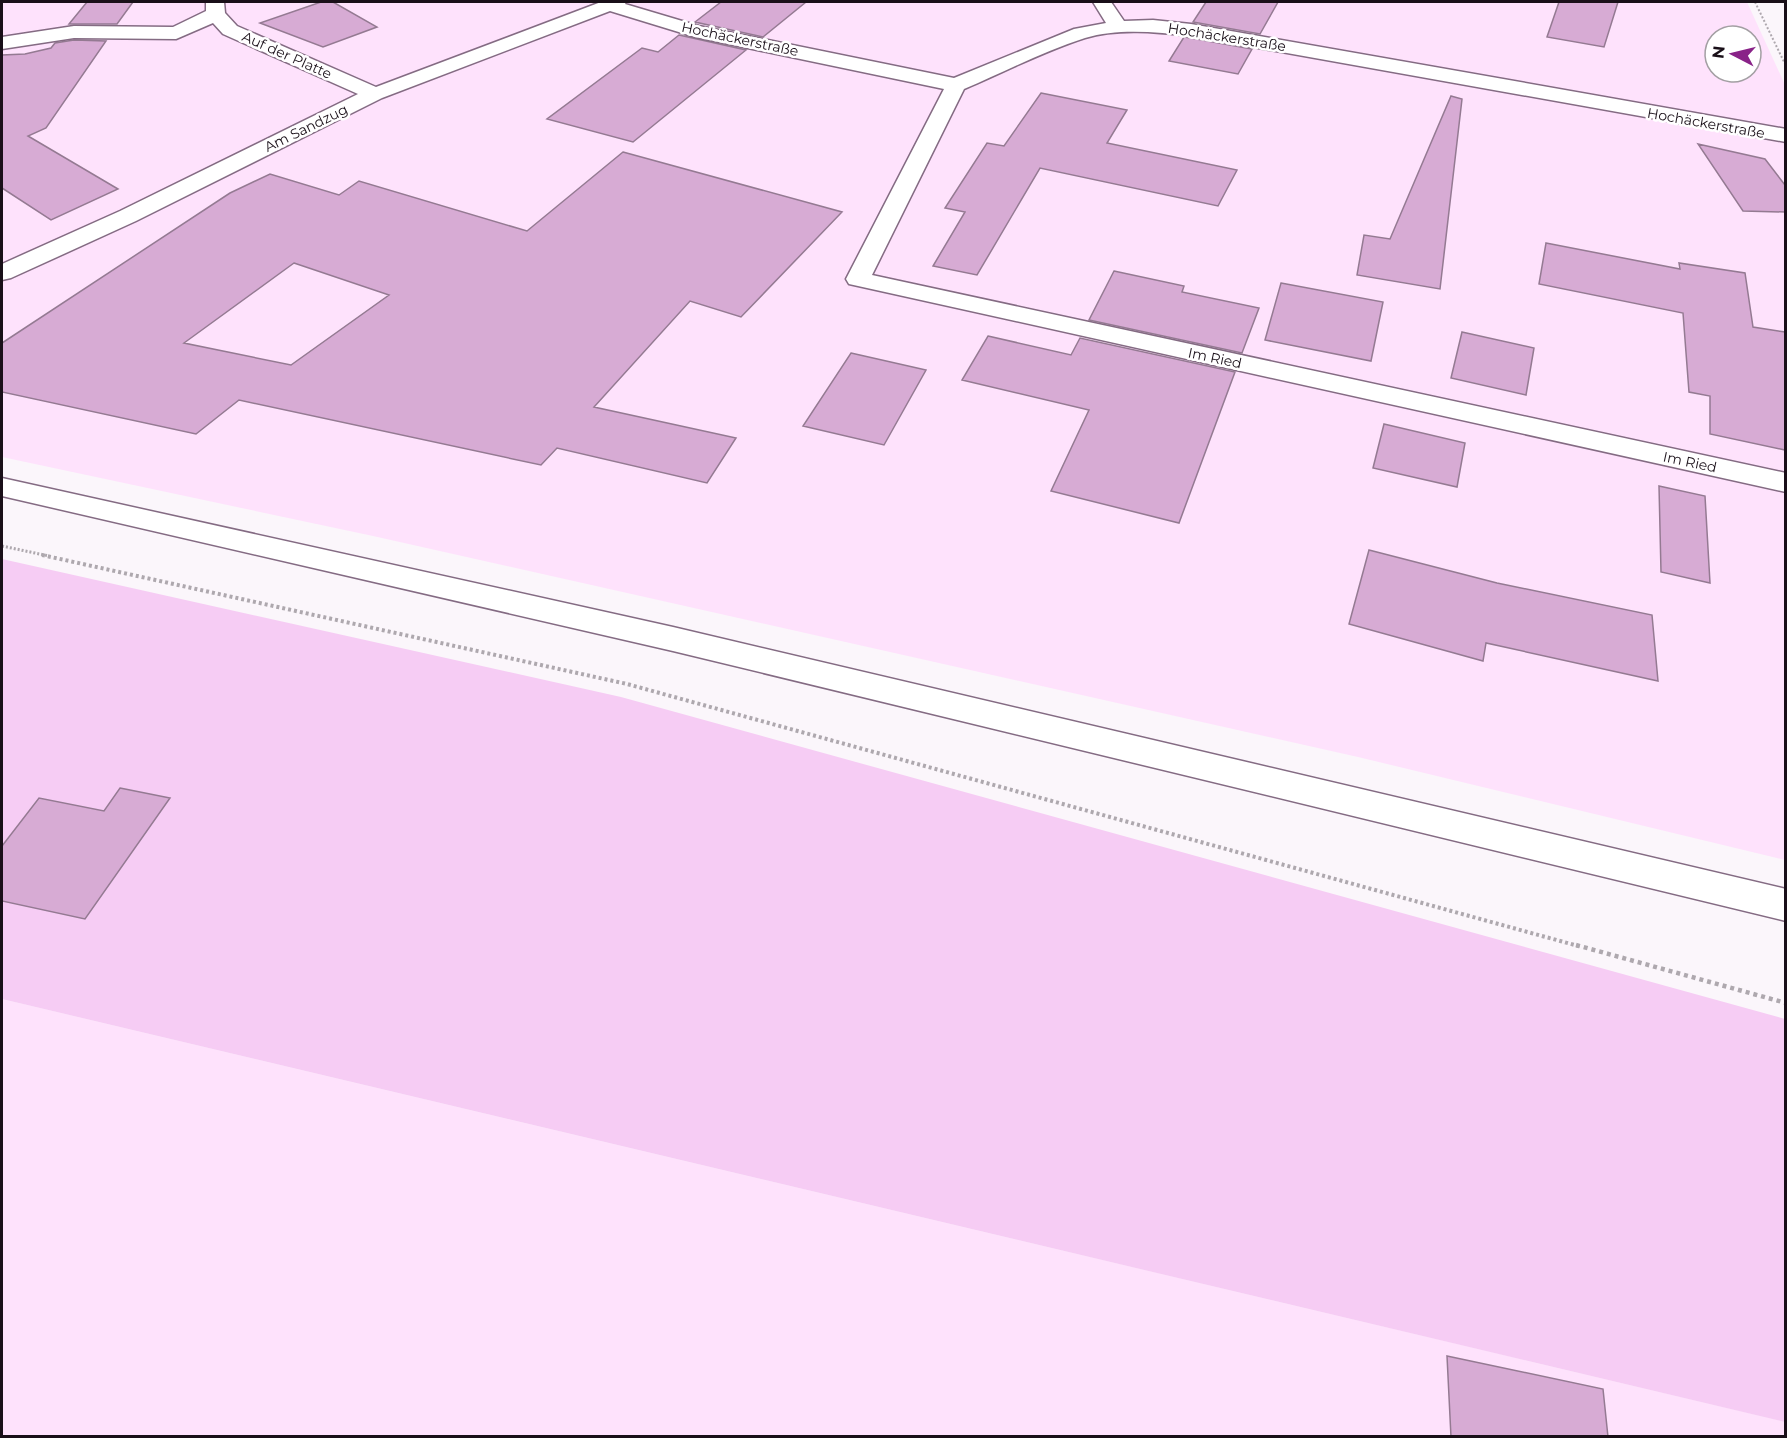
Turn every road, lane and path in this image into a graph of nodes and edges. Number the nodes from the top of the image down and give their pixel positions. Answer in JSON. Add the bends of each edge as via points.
{"nodes":[{"id":1,"x":1102,"y":2,"type":"edge"},
{"id":2,"x":1755,"y":2,"type":"edge"},
{"id":3,"x":613,"y":3,"type":"edge"},
{"id":4,"x":215,"y":8,"type":"edge"},
{"id":5,"x":1118,"y":27,"type":"junction"},
{"id":6,"x":2,"y":43,"type":"edge"},
{"id":7,"x":1785,"y":66,"type":"edge"},
{"id":8,"x":956,"y":85,"type":"junction"},
{"id":9,"x":375,"y":94,"type":"junction"},
{"id":10,"x":1785,"y":136,"type":"edge"},
{"id":11,"x":2,"y":273,"type":"edge"},
{"id":12,"x":1785,"y":483,"type":"edge"},
{"id":13,"x":2,"y":487,"type":"edge"},
{"id":14,"x":2,"y":546,"type":"edge"},
{"id":15,"x":1785,"y":905,"type":"edge"},
{"id":16,"x":1785,"y":1003,"type":"edge"}],
"edges":[{"from":1,"to":5,"type":"street"},
{"from":2,"to":7,"type":"path"},
{"from":3,"to":8,"type":"street","name":"Hochäckerstraße","via":[[694,31]]},
{"from":3,"to":9,"type":"street","name":"Am Sandzug"},
{"from":4,"to":6,"type":"street","via":[[176,33],[74,32]]},
{"from":4,"to":9,"type":"street","name":"Auf der Platte","via":[[230,30]]},
{"from":5,"to":8,"type":"street","name":"Hochäckerstraße","via":[[1081,33]]},
{"from":5,"to":10,"type":"street","name":"Hochäckerstraße","via":[[1191,30]]},
{"from":8,"to":12,"type":"street","name":"Im Ried","via":[[858,279]]},
{"from":9,"to":11,"type":"street","name":"Am Sandzug"},
{"from":13,"to":15,"type":"street","via":[[684,642]]},
{"from":14,"to":16,"type":"path","via":[[627,684]]}]}
